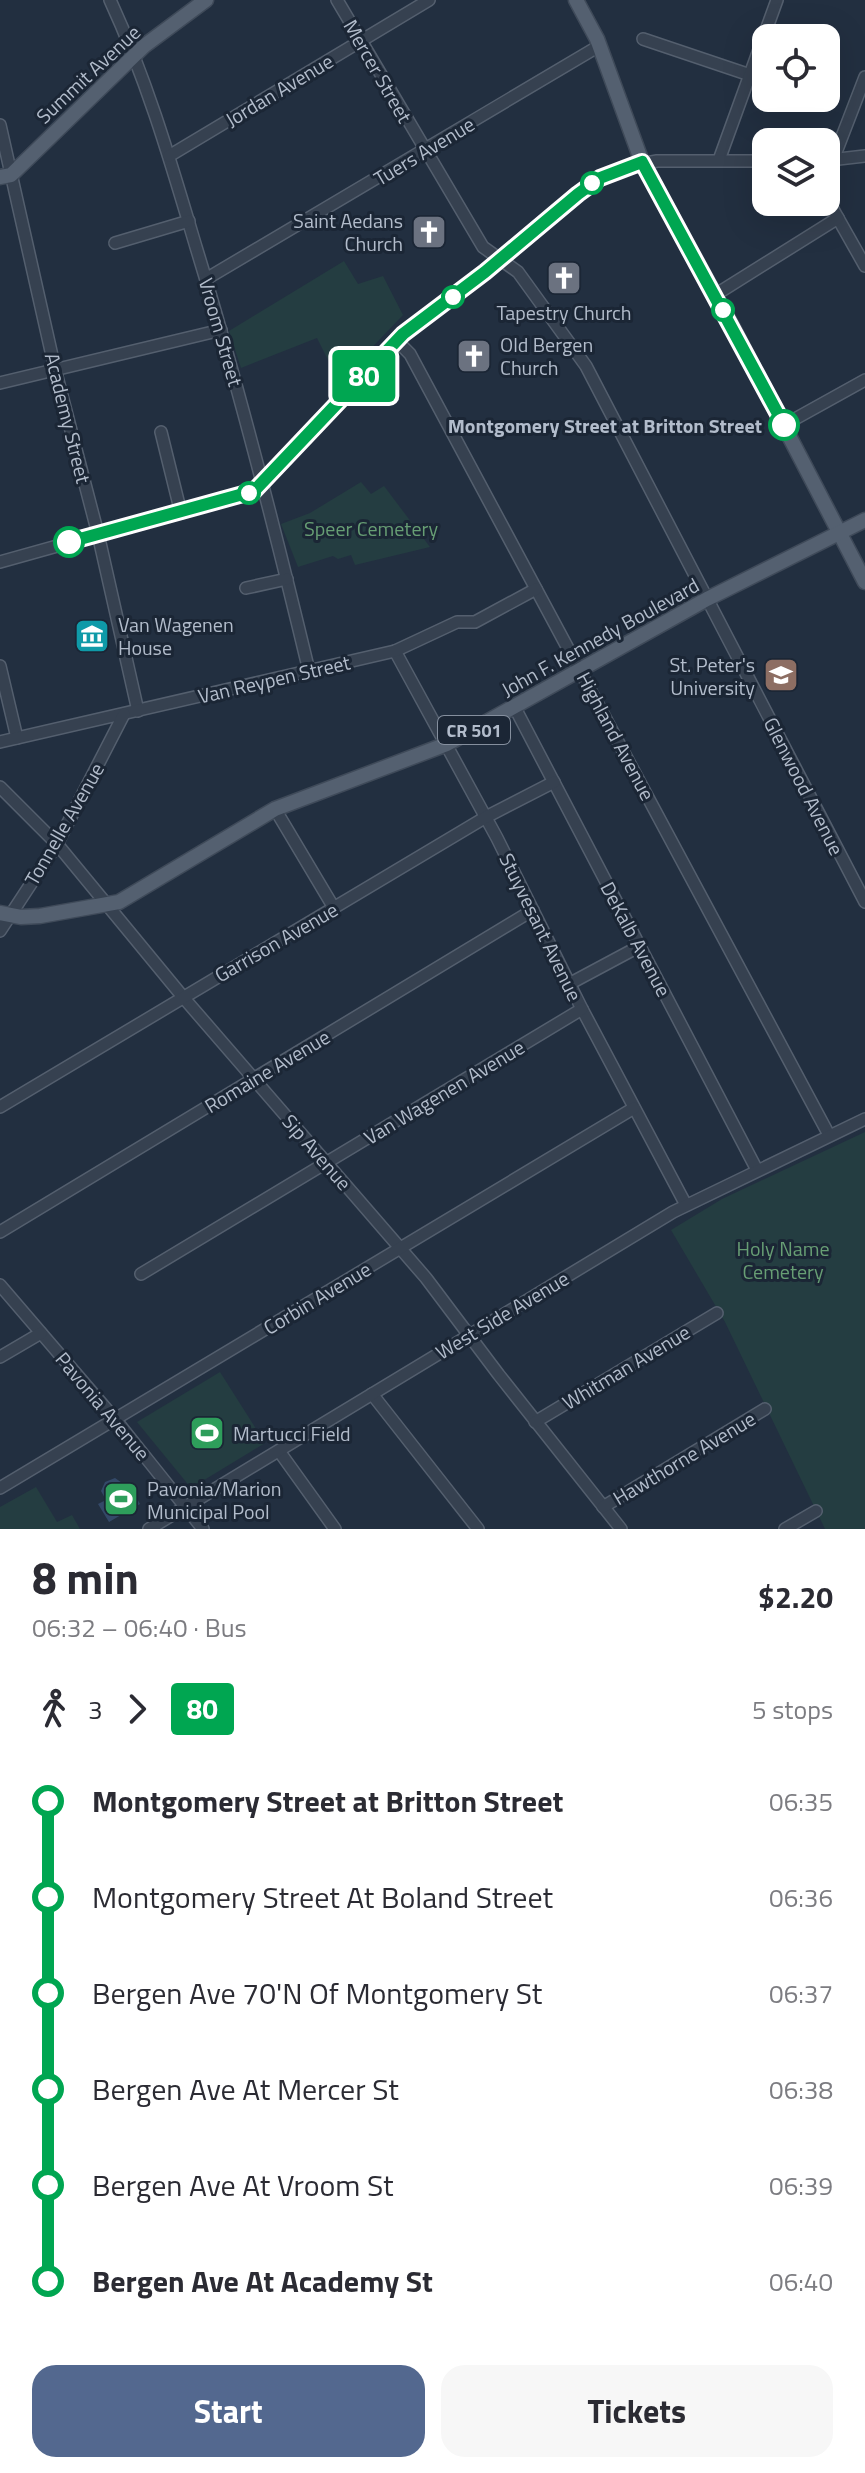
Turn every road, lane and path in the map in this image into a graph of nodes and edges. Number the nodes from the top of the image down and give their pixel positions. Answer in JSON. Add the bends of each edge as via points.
{"nodes":[{"id":1,"x":110,"y":0,"type":"edge"},
{"id":2,"x":206,"y":0,"type":"edge"},
{"id":3,"x":337,"y":0,"type":"edge"},
{"id":4,"x":429,"y":0,"type":"edge"},
{"id":5,"x":576,"y":0,"type":"edge"},
{"id":6,"x":777,"y":0,"type":"edge"},
{"id":7,"x":643,"y":39,"type":"dead end"},
{"id":8,"x":361,"y":41,"type":"junction"},
{"id":9,"x":599,"y":46,"type":"junction"},
{"id":10,"x":135,"y":55,"type":"junction"},
{"id":11,"x":750,"y":75,"type":"junction"},
{"id":12,"x":865,"y":77,"type":"edge"},
{"id":13,"x":0,"y":125,"type":"edge"},
{"id":14,"x":840,"y":136,"type":"edge"},
{"id":15,"x":425,"y":150,"type":"junction"},
{"id":16,"x":169,"y":156,"type":"junction"},
{"id":17,"x":865,"y":156,"type":"edge"},
{"id":18,"x":840,"y":159,"type":"edge"},
{"id":19,"x":719,"y":160,"type":"junction"},
{"id":20,"x":752,"y":161,"type":"edge"},
{"id":21,"x":642,"y":162,"type":"junction"},
{"id":22,"x":6,"y":176,"type":"edge"},
{"id":23,"x":838,"y":218,"type":"joint"},
{"id":24,"x":189,"y":221,"type":"junction"},
{"id":25,"x":115,"y":243,"type":"dead end"},
{"id":26,"x":500,"y":259,"type":"junction"},
{"id":27,"x":865,"y":266,"type":"edge"},
{"id":28,"x":206,"y":279,"type":"junction"},
{"id":29,"x":715,"y":295,"type":"junction"},
{"id":30,"x":221,"y":330,"type":"junction"},
{"id":31,"x":397,"y":341,"type":"junction"},
{"id":32,"x":55,"y":369,"type":"junction"},
{"id":33,"x":865,"y":380,"type":"edge"},
{"id":34,"x":0,"y":383,"type":"edge"},
{"id":35,"x":784,"y":425,"type":"junction"},
{"id":36,"x":161,"y":432,"type":"dead end"},
{"id":37,"x":263,"y":484,"type":"junction"},
{"id":38,"x":181,"y":513,"type":"junction"},
{"id":39,"x":865,"y":520,"type":"edge"},
{"id":40,"x":840,"y":532,"type":"junction"},
{"id":41,"x":98,"y":534,"type":"junction"},
{"id":42,"x":0,"y":562,"type":"edge"},
{"id":43,"x":287,"y":579,"type":"junction"},
{"id":44,"x":865,"y":582,"type":"edge"},
{"id":45,"x":246,"y":588,"type":"dead end"},
{"id":46,"x":536,"y":589,"type":"junction"},
{"id":47,"x":707,"y":599,"type":"junction"},
{"id":48,"x":395,"y":651,"type":"junction"},
{"id":49,"x":0,"y":666,"type":"edge"},
{"id":50,"x":309,"y":671,"type":"junction"},
{"id":51,"x":580,"y":671,"type":"junction"},
{"id":52,"x":515,"y":708,"type":"junction"},
{"id":53,"x":138,"y":711,"type":"junction"},
{"id":54,"x":124,"y":714,"type":"junction"},
{"id":55,"x":17,"y":738,"type":"junction"},
{"id":56,"x":0,"y":742,"type":"edge"},
{"id":57,"x":447,"y":744,"type":"junction"},
{"id":58,"x":554,"y":782,"type":"junction"},
{"id":59,"x":0,"y":787,"type":"edge"},
{"id":60,"x":275,"y":809,"type":"junction"},
{"id":61,"x":486,"y":817,"type":"junction"},
{"id":62,"x":57,"y":844,"type":"junction"},
{"id":63,"x":865,"y":902,"type":"edge"},
{"id":64,"x":107,"y":906,"type":"junction"},
{"id":65,"x":334,"y":908,"type":"junction"},
{"id":66,"x":533,"y":910,"type":"junction"},
{"id":67,"x":5,"y":914,"type":"edge"},
{"id":68,"x":0,"y":931,"type":"edge"},
{"id":69,"x":640,"y":946,"type":"junction"},
{"id":70,"x":569,"y":984,"type":"junction"},
{"id":71,"x":183,"y":997,"type":"junction"},
{"id":72,"x":582,"y":1009,"type":"junction"},
{"id":73,"x":254,"y":1079,"type":"junction"},
{"id":74,"x":0,"y":1107,"type":"edge"},
{"id":75,"x":634,"y":1108,"type":"junction"},
{"id":76,"x":865,"y":1119,"type":"edge"},
{"id":77,"x":829,"y":1135,"type":"junction"},
{"id":78,"x":326,"y":1163,"type":"junction"},
{"id":79,"x":757,"y":1170,"type":"junction"},
{"id":80,"x":686,"y":1205,"type":"junction"},
{"id":81,"x":0,"y":1232,"type":"edge"},
{"id":82,"x":400,"y":1248,"type":"junction"},
{"id":83,"x":141,"y":1274,"type":"dead end"},
{"id":84,"x":0,"y":1285,"type":"edge"},
{"id":85,"x":717,"y":1313,"type":"dead end"},
{"id":86,"x":41,"y":1333,"type":"junction"},
{"id":87,"x":469,"y":1335,"type":"junction"},
{"id":88,"x":0,"y":1357,"type":"edge"},
{"id":89,"x":372,"y":1394,"type":"junction"},
{"id":90,"x":765,"y":1409,"type":"dead end"},
{"id":91,"x":115,"y":1419,"type":"junction"},
{"id":92,"x":535,"y":1422,"type":"junction"},
{"id":93,"x":279,"y":1451,"type":"junction"},
{"id":94,"x":0,"y":1488,"type":"edge"},
{"id":95,"x":187,"y":1506,"type":"junction"},
{"id":96,"x":603,"y":1507,"type":"junction"},
{"id":97,"x":816,"y":1511,"type":"dead end"},
{"id":98,"x":149,"y":1529,"type":"edge"},
{"id":99,"x":203,"y":1529,"type":"edge"},
{"id":100,"x":335,"y":1529,"type":"edge"},
{"id":101,"x":478,"y":1529,"type":"edge"},
{"id":102,"x":621,"y":1529,"type":"edge"},
{"id":103,"x":785,"y":1529,"type":"edge"}],
"edges":[{"from":1,"to":10,"type":"street","name":"Vroom Street"},
{"from":2,"to":10,"type":"main road","name":"Summit Avenue"},
{"from":3,"to":8,"type":"street","name":"Mercer Street"},
{"from":4,"to":8,"type":"street","name":"Jordan Avenue"},
{"from":5,"to":9,"type":"main road"},
{"from":6,"to":11,"type":"street"},
{"from":7,"to":11,"type":"street"},
{"from":8,"to":15,"type":"street","name":"Mercer Street"},
{"from":8,"to":16,"type":"street","name":"Jordan Avenue"},
{"from":9,"to":15,"type":"street","name":"Tuers Avenue"},
{"from":9,"to":21,"type":"main road"},
{"from":10,"to":16,"type":"street","name":"Vroom Street"},
{"from":10,"to":22,"type":"main road","name":"Summit Avenue"},
{"from":11,"to":19,"type":"street"},
{"from":12,"to":14,"type":"street"},
{"from":13,"to":22,"type":"street","name":"Academy Street"},
{"from":15,"to":26,"type":"street","name":"Mercer Street","via":[[483,247]]},
{"from":15,"to":28,"type":"street","name":"Tuers Avenue"},
{"from":16,"to":24,"type":"street","name":"Vroom Street"},
{"from":17,"to":18,"type":"street"},
{"from":19,"to":20,"type":"street"},
{"from":19,"to":21,"type":"street"},
{"from":21,"to":26,"type":"street","via":[[600,178]]},
{"from":21,"to":29,"type":"main road"},
{"from":22,"to":32,"type":"street","name":"Academy Street"},
{"from":23,"to":27,"type":"street"},
{"from":23,"to":29,"type":"street"},
{"from":24,"to":25,"type":"street"},
{"from":24,"to":28,"type":"street","name":"Vroom Street"},
{"from":26,"to":31,"type":"street"},
{"from":26,"to":47,"type":"street","name":"Glenwood Avenue","via":[[518,272],[586,366]]},
{"from":28,"to":30,"type":"street","name":"Vroom Street"},
{"from":29,"to":35,"type":"main road"},
{"from":30,"to":32,"type":"street"},
{"from":30,"to":37,"type":"street","name":"Vroom Street"},
{"from":31,"to":37,"type":"street"},
{"from":31,"to":46,"type":"street","name":"Highland Avenue","via":[[410,354]]},
{"from":32,"to":34,"type":"street"},
{"from":32,"to":41,"type":"street","name":"Academy Street"},
{"from":33,"to":35,"type":"street"},
{"from":35,"to":40,"type":"main road"},
{"from":36,"to":38,"type":"street"},
{"from":37,"to":38,"type":"street"},
{"from":37,"to":43,"type":"street","name":"Vroom Street"},
{"from":38,"to":41,"type":"street"},
{"from":39,"to":40,"type":"main road","name":"John F. Kennedy Boulevard","number":"CR 501"},
{"from":40,"to":44,"type":"main road"},
{"from":40,"to":47,"type":"main road","name":"John F. Kennedy Boulevard","number":"CR 501"},
{"from":41,"to":42,"type":"street"},
{"from":41,"to":53,"type":"street","name":"Academy Street"},
{"from":43,"to":45,"type":"street"},
{"from":43,"to":50,"type":"street","name":"Vroom Street"},
{"from":46,"to":48,"type":"street","name":"Van Reypen Street","via":[[475,622],[457,622]]},
{"from":46,"to":51,"type":"street","name":"Highland Avenue"},
{"from":47,"to":51,"type":"main road","name":"John F. Kennedy Boulevard","number":"CR 501"},
{"from":47,"to":63,"type":"street","name":"Glenwood Avenue"},
{"from":48,"to":50,"type":"street","name":"Van Reypen Street"},
{"from":48,"to":57,"type":"street","name":"Stuyvesant Avenue"},
{"from":49,"to":55,"type":"street"},
{"from":50,"to":53,"type":"street","name":"Van Reypen Street"},
{"from":51,"to":52,"type":"main road","name":"John F. Kennedy Boulevard","number":"CR 501"},
{"from":51,"to":77,"type":"street","name":"Highland Avenue"},
{"from":52,"to":57,"type":"main road","name":"John F. Kennedy Boulevard","number":"CR 501"},
{"from":52,"to":58,"type":"street","name":"DeKalb Avenue"},
{"from":53,"to":54,"type":"street","name":"Van Reypen Street"},
{"from":54,"to":55,"type":"street","name":"Van Reypen Street"},
{"from":54,"to":62,"type":"street","name":"Tonnelle Avenue"},
{"from":55,"to":56,"type":"street","name":"Van Reypen Street"},
{"from":57,"to":60,"type":"main road","name":"John F. Kennedy Boulevard","number":"CR 501"},
{"from":57,"to":61,"type":"street","name":"Stuyvesant Avenue"},
{"from":58,"to":61,"type":"street","name":"Garrison Avenue"},
{"from":58,"to":69,"type":"street","name":"DeKalb Avenue"},
{"from":59,"to":62,"type":"street","name":"Sip Avenue"},
{"from":60,"to":64,"type":"main road","name":"John F. Kennedy Boulevard","number":"CR 501"},
{"from":60,"to":65,"type":"street"},
{"from":61,"to":65,"type":"street","name":"Garrison Avenue"},
{"from":61,"to":66,"type":"street","name":"Stuyvesant Avenue"},
{"from":62,"to":64,"type":"street","name":"Sip Avenue"},
{"from":62,"to":67,"type":"street","name":"Tonnelle Avenue"},
{"from":64,"to":67,"type":"main road","name":"John F. Kennedy Boulevard","number":"CR 501","via":[[40,916]]},
{"from":64,"to":71,"type":"street","name":"Sip Avenue"},
{"from":65,"to":71,"type":"street","name":"Garrison Avenue"},
{"from":66,"to":70,"type":"street","name":"Stuyvesant Avenue"},
{"from":66,"to":73,"type":"street","name":"Romaine Avenue"},
{"from":67,"to":68,"type":"street","name":"Tonnelle Avenue"},
{"from":69,"to":70,"type":"street"},
{"from":69,"to":79,"type":"street","name":"DeKalb Avenue"},
{"from":70,"to":72,"type":"street","name":"Stuyvesant Avenue"},
{"from":71,"to":73,"type":"street","name":"Sip Avenue"},
{"from":71,"to":74,"type":"street","name":"Garrison Avenue"},
{"from":72,"to":75,"type":"street","name":"Stuyvesant Avenue"},
{"from":72,"to":78,"type":"street","name":"Van Wagenen Avenue"},
{"from":73,"to":78,"type":"street","name":"Sip Avenue"},
{"from":73,"to":81,"type":"street","name":"Romaine Avenue"},
{"from":75,"to":80,"type":"street","name":"Stuyvesant Avenue"},
{"from":75,"to":82,"type":"street","name":"Corbin Avenue"},
{"from":76,"to":77,"type":"street","name":"West Side Avenue"},
{"from":77,"to":79,"type":"street","name":"West Side Avenue"},
{"from":78,"to":82,"type":"street","name":"Sip Avenue"},
{"from":78,"to":83,"type":"street","name":"Van Wagenen Avenue"},
{"from":79,"to":80,"type":"street","name":"West Side Avenue"},
{"from":80,"to":87,"type":"street","name":"West Side Avenue"},
{"from":82,"to":87,"type":"street","name":"Sip Avenue"},
{"from":82,"to":91,"type":"street","name":"Corbin Avenue"},
{"from":84,"to":86,"type":"street","name":"Pavonia Avenue"},
{"from":85,"to":92,"type":"street","name":"Whitman Avenue"},
{"from":86,"to":88,"type":"street"},
{"from":86,"to":91,"type":"street","name":"Pavonia Avenue"},
{"from":87,"to":89,"type":"street","name":"West Side Avenue"},
{"from":87,"to":92,"type":"street","name":"Sip Avenue"},
{"from":89,"to":93,"type":"street","name":"West Side Avenue"},
{"from":89,"to":101,"type":"street"},
{"from":90,"to":96,"type":"street","name":"Hawthorne Avenue"},
{"from":91,"to":94,"type":"street","name":"Corbin Avenue"},
{"from":91,"to":95,"type":"street","name":"Pavonia Avenue"},
{"from":92,"to":96,"type":"street","name":"Sip Avenue"},
{"from":93,"to":95,"type":"street","name":"West Side Avenue"},
{"from":93,"to":100,"type":"street"},
{"from":95,"to":98,"type":"street","name":"West Side Avenue"},
{"from":95,"to":99,"type":"street","name":"Pavonia Avenue"},
{"from":96,"to":102,"type":"street","name":"Sip Avenue"},
{"from":97,"to":103,"type":"street"}]}
